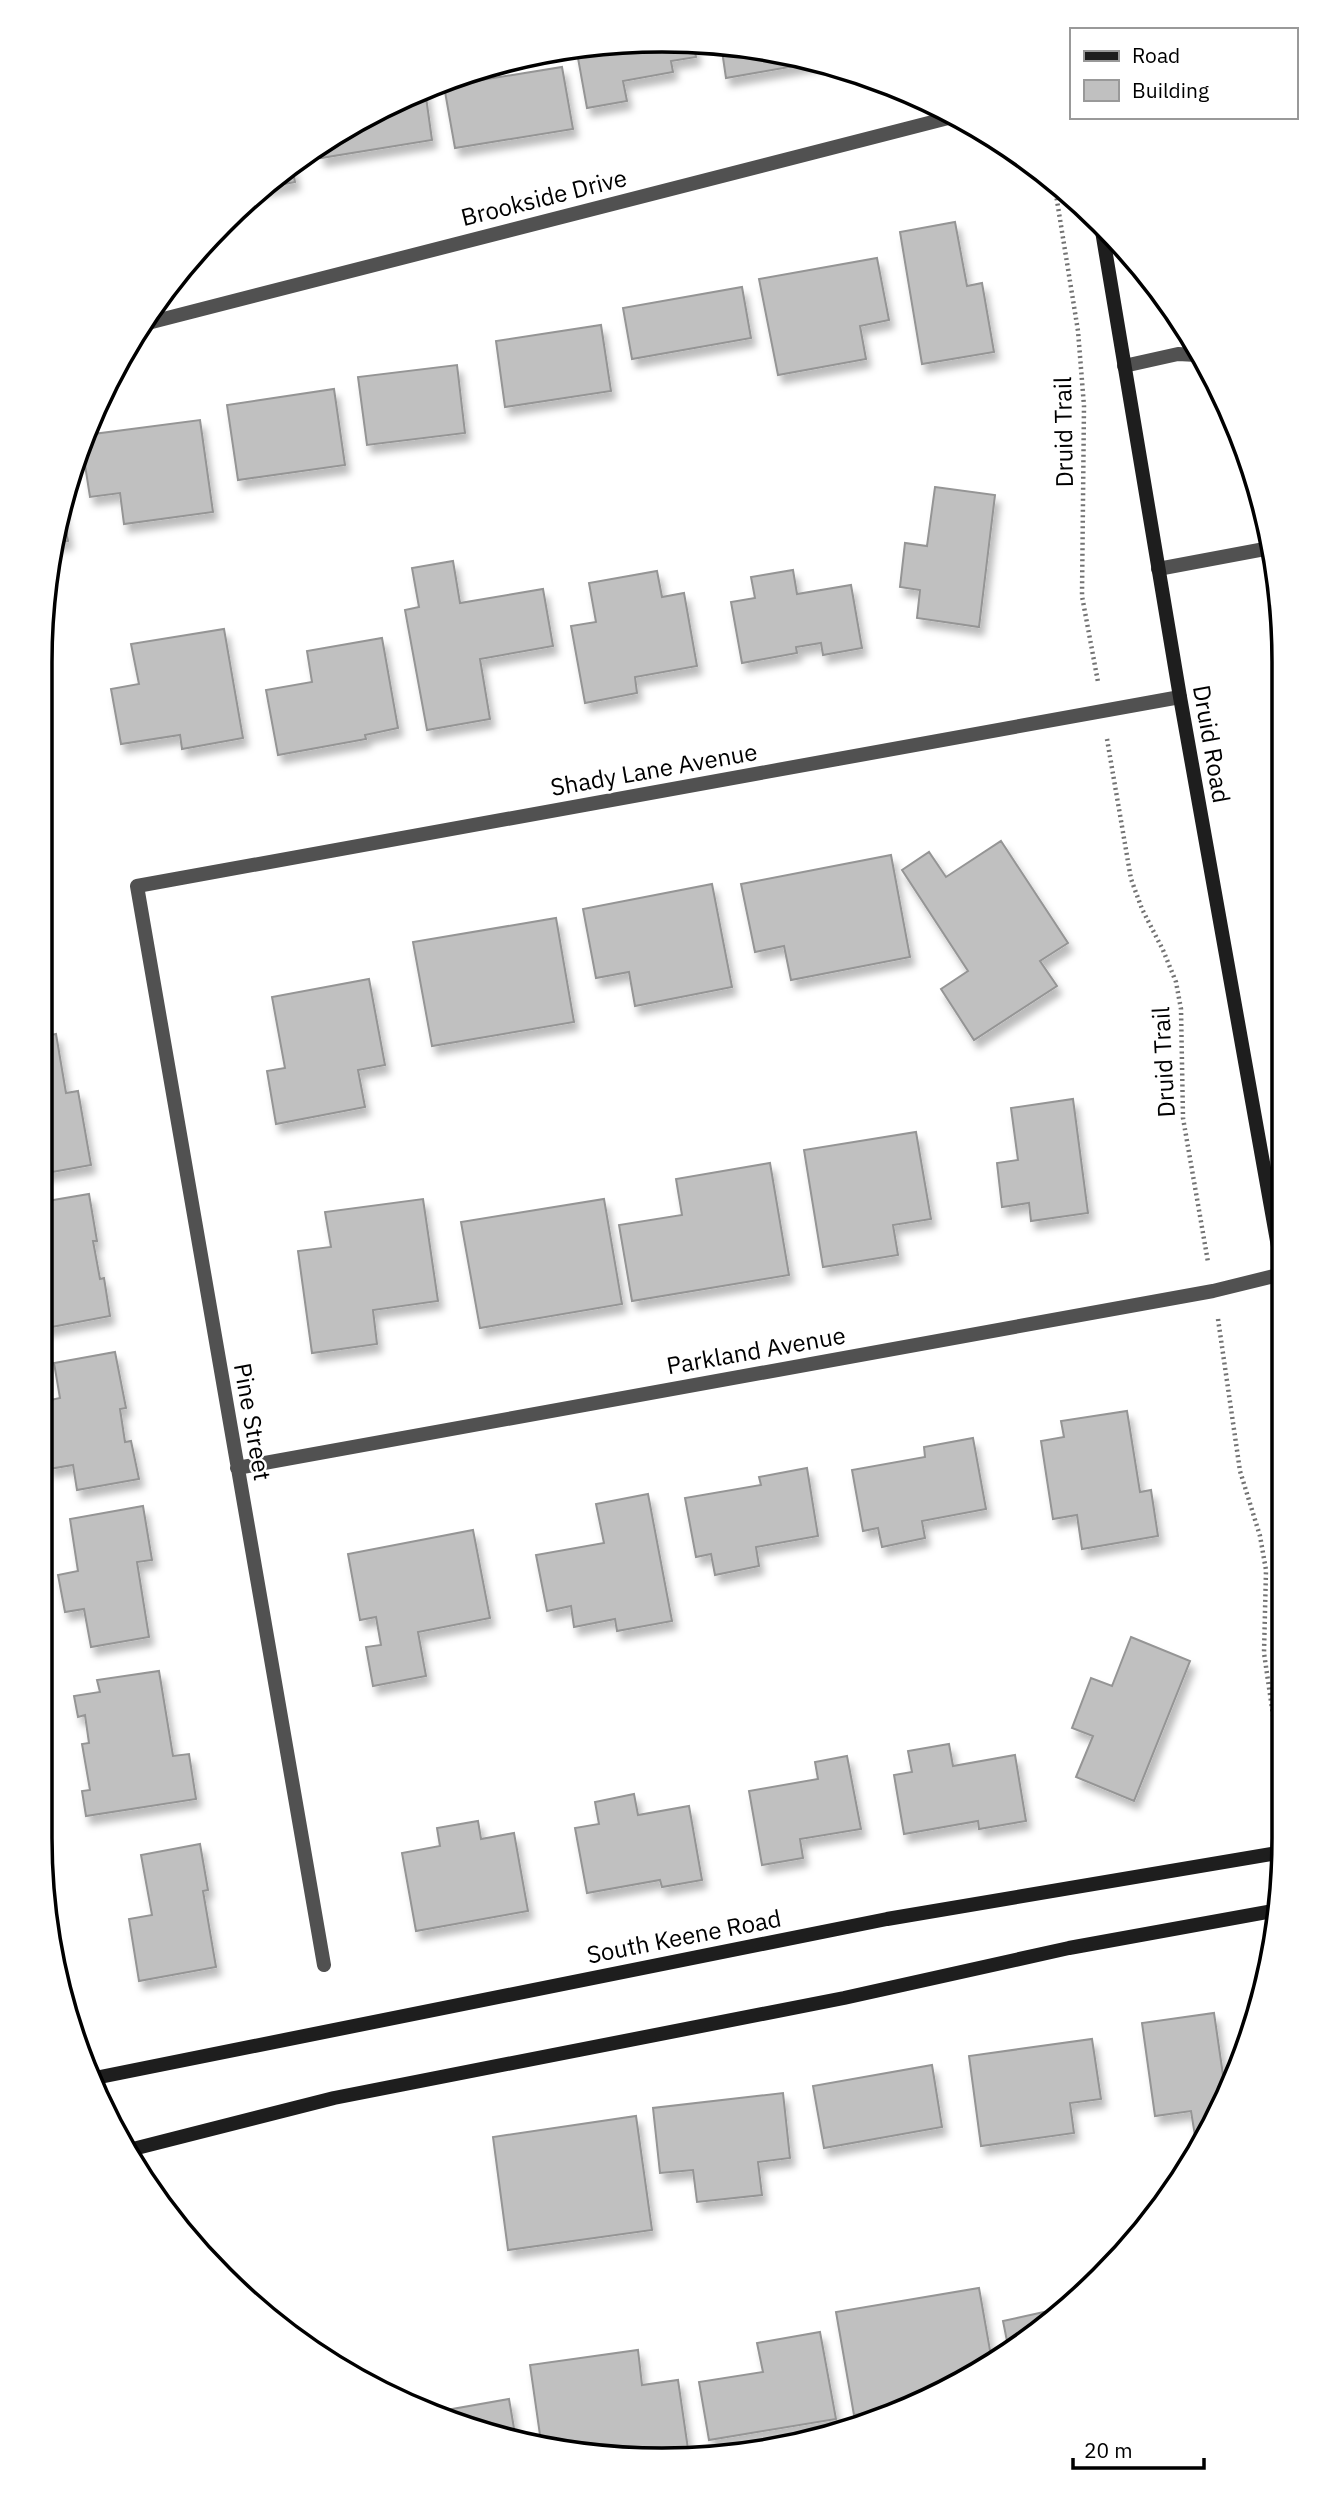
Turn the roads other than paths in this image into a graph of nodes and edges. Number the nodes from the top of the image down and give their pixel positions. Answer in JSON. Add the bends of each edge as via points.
{"nodes":[{"id":1,"x":941,"y":120,"type":"edge"},
{"id":2,"x":1104,"y":241,"type":"edge"},
{"id":3,"x":158,"y":321,"type":"edge"},
{"id":4,"x":1189,"y":355,"type":"edge"},
{"id":5,"x":1124,"y":366,"type":"junction"},
{"id":6,"x":1262,"y":550,"type":"edge"},
{"id":7,"x":1158,"y":569,"type":"junction"},
{"id":8,"x":1180,"y":697,"type":"junction"},
{"id":9,"x":136,"y":886,"type":"joint"},
{"id":10,"x":1272,"y":1216,"type":"edge"},
{"id":11,"x":1272,"y":1275,"type":"edge"},
{"id":12,"x":237,"y":1468,"type":"junction"},
{"id":13,"x":1272,"y":1854,"type":"edge"},
{"id":14,"x":1268,"y":1912,"type":"edge"},
{"id":15,"x":324,"y":1965,"type":"dead end"},
{"id":16,"x":102,"y":2077,"type":"edge"},
{"id":17,"x":138,"y":2148,"type":"edge"}],
"edges":[{"from":1,"to":3,"type":"street","name":"Brookside Drive"},
{"from":2,"to":5,"type":"main road","name":"Druid Road"},
{"from":4,"to":5,"type":"street"},
{"from":5,"to":7,"type":"main road","name":"Druid Road"},
{"from":6,"to":7,"type":"street"},
{"from":7,"to":8,"type":"main road","name":"Druid Road"},
{"from":8,"to":9,"type":"street","name":"Shady Lane Avenue"},
{"from":8,"to":10,"type":"main road","name":"Druid Road"},
{"from":9,"to":12,"type":"street","name":"Pine Street"},
{"from":11,"to":12,"type":"street","name":"Parkland Avenue","via":[[1213,1291]]},
{"from":12,"to":15,"type":"street","name":"Pine Street"},
{"from":13,"to":16,"type":"main road","name":"South Keene Road","via":[[887,1919]]},
{"from":14,"to":17,"type":"main road","via":[[334,2098]]}]}
